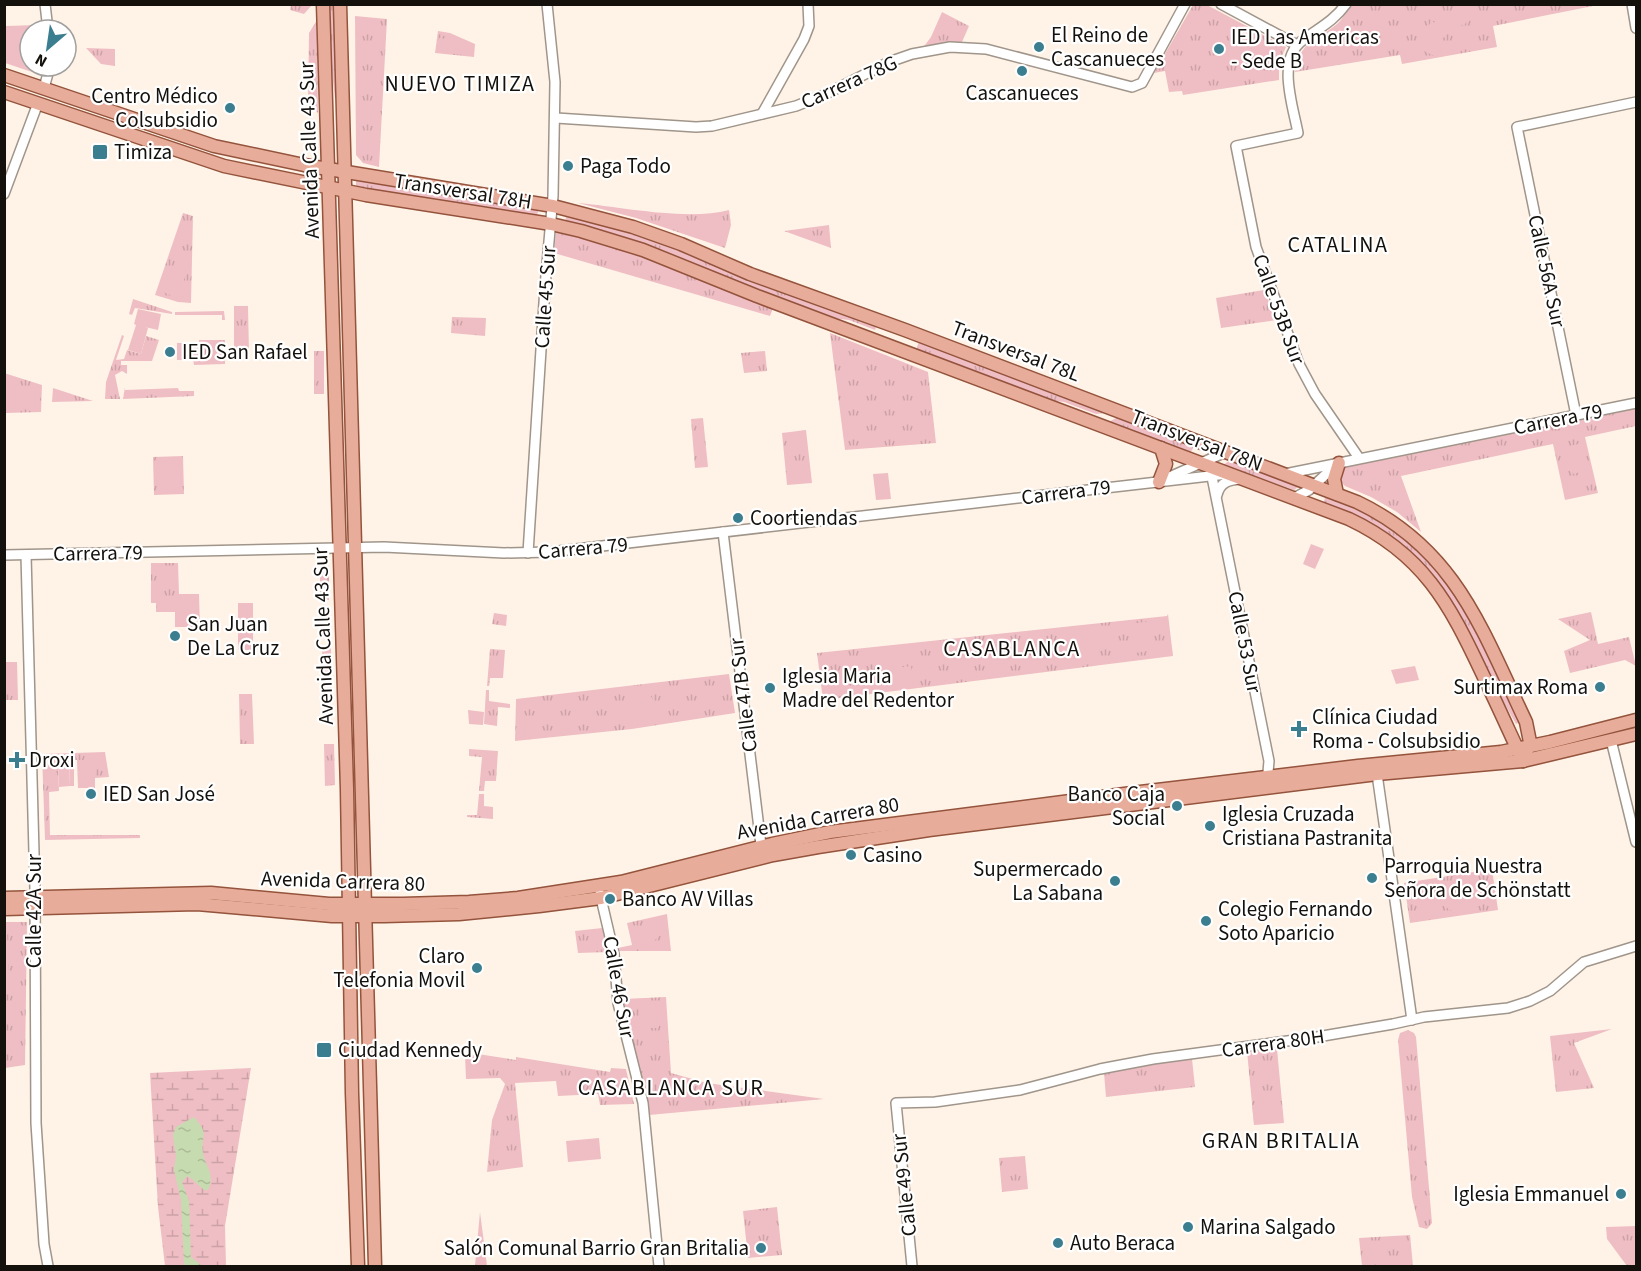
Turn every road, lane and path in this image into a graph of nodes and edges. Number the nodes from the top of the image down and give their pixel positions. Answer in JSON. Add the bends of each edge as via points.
{"nodes":[{"id":1,"x":324,"y":4,"type":"edge"},
{"id":2,"x":340,"y":4,"type":"edge"},
{"id":3,"x":547,"y":4,"type":"edge"},
{"id":4,"x":808,"y":4,"type":"edge"},
{"id":5,"x":1185,"y":4,"type":"edge"},
{"id":6,"x":1221,"y":4,"type":"edge"},
{"id":7,"x":1346,"y":4,"type":"edge"},
{"id":8,"x":1632,"y":4,"type":"edge"},
{"id":9,"x":1636,"y":28,"type":"edge"},
{"id":10,"x":1297,"y":45,"type":"junction"},
{"id":11,"x":4,"y":75,"type":"edge"},
{"id":12,"x":47,"y":78,"type":"edge"},
{"id":13,"x":44,"y":88,"type":"junction"},
{"id":14,"x":4,"y":92,"type":"edge"},
{"id":15,"x":1636,"y":102,"type":"edge"},
{"id":16,"x":38,"y":104,"type":"junction"},
{"id":17,"x":762,"y":114,"type":"junction"},
{"id":18,"x":556,"y":118,"type":"junction"},
{"id":19,"x":328,"y":150,"type":"junction"},
{"id":20,"x":304,"y":165,"type":"junction"},
{"id":21,"x":329,"y":169,"type":"junction"},
{"id":22,"x":345,"y":172,"type":"junction"},
{"id":23,"x":329,"y":188,"type":"junction"},
{"id":24,"x":345,"y":191,"type":"junction"},
{"id":25,"x":4,"y":194,"type":"edge"},
{"id":26,"x":553,"y":206,"type":"junction"},
{"id":27,"x":551,"y":225,"type":"junction"},
{"id":28,"x":905,"y":330,"type":"joint"},
{"id":29,"x":908,"y":352,"type":"joint"},
{"id":30,"x":1636,"y":403,"type":"edge"},
{"id":31,"x":1112,"y":408,"type":"joint"},
{"id":32,"x":1576,"y":416,"type":"junction"},
{"id":33,"x":1086,"y":420,"type":"joint"},
{"id":34,"x":1161,"y":448,"type":"junction"},
{"id":35,"x":1226,"y":452,"type":"junction"},
{"id":36,"x":1359,"y":458,"type":"junction"},
{"id":37,"x":1339,"y":463,"type":"junction"},
{"id":38,"x":1208,"y":468,"type":"junction"},
{"id":39,"x":1285,"y":474,"type":"junction"},
{"id":40,"x":1242,"y":478,"type":"junction"},
{"id":41,"x":1159,"y":482,"type":"junction"},
{"id":42,"x":1315,"y":485,"type":"junction"},
{"id":43,"x":1337,"y":494,"type":"junction"},
{"id":44,"x":1217,"y":497,"type":"junction"},
{"id":45,"x":1294,"y":498,"type":"junction"},
{"id":46,"x":723,"y":532,"type":"junction"},
{"id":47,"x":340,"y":548,"type":"junction"},
{"id":48,"x":355,"y":548,"type":"junction"},
{"id":49,"x":528,"y":553,"type":"junction"},
{"id":50,"x":4,"y":555,"type":"edge"},
{"id":51,"x":26,"y":555,"type":"junction"},
{"id":52,"x":1636,"y":720,"type":"edge"},
{"id":53,"x":1526,"y":722,"type":"junction"},
{"id":54,"x":1636,"y":734,"type":"edge"},
{"id":55,"x":1611,"y":740,"type":"junction"},
{"id":56,"x":1550,"y":742,"type":"junction"},
{"id":57,"x":1523,"y":748,"type":"junction"},
{"id":58,"x":1523,"y":761,"type":"junction"},
{"id":59,"x":1373,"y":769,"type":"junction"},
{"id":60,"x":1267,"y":783,"type":"junction"},
{"id":61,"x":1076,"y":800,"type":"junction"},
{"id":62,"x":1078,"y":812,"type":"junction"},
{"id":63,"x":949,"y":822,"type":"junction"},
{"id":64,"x":1636,"y":842,"type":"edge"},
{"id":65,"x":762,"y":852,"type":"junction"},
{"id":66,"x":600,"y":892,"type":"junction"},
{"id":67,"x":4,"y":898,"type":"edge"},
{"id":68,"x":35,"y":902,"type":"junction"},
{"id":69,"x":4,"y":909,"type":"edge"},
{"id":70,"x":348,"y":910,"type":"junction"},
{"id":71,"x":364,"y":910,"type":"junction"},
{"id":72,"x":1636,"y":946,"type":"edge"},
{"id":73,"x":1412,"y":1020,"type":"junction"},
{"id":74,"x":896,"y":1103,"type":"joint"},
{"id":75,"x":48,"y":1266,"type":"edge"},
{"id":76,"x":358,"y":1266,"type":"edge"},
{"id":77,"x":375,"y":1266,"type":"edge"},
{"id":78,"x":659,"y":1266,"type":"edge"},
{"id":79,"x":912,"y":1266,"type":"edge"}],
"edges":[{"from":1,"to":19,"type":"main road","name":"Avenida Calle 43 Sur"},
{"from":2,"to":22,"type":"main road","name":"Avenida Calle 43 Sur"},
{"from":3,"to":18,"type":"street","name":"Calle 45 Sur"},
{"from":4,"to":17,"type":"street","via":[[809,26],[804,39]]},
{"from":5,"to":17,"type":"street","name":"Carrera 78G","via":[[1138,86],[986,49],[950,47],[889,62],[809,102]]},
{"from":6,"to":10,"type":"street"},
{"from":7,"to":10,"type":"street","via":[[1333,20]]},
{"from":8,"to":9,"type":"street"},
{"from":10,"to":36,"type":"street","name":"Calle 53B Sur","via":[[1288,73],[1298,133],[1236,146],[1256,248],[1297,359],[1314,392]]},
{"from":11,"to":13,"type":"main road","name":"Transversal 78H"},
{"from":12,"to":13,"type":"street"},
{"from":13,"to":20,"type":"main road","name":"Transversal 78H","via":[[207,144]]},
{"from":14,"to":16,"type":"main road","name":"Transversal 78H"},
{"from":15,"to":32,"type":"street","name":"Calle 56A Sur","via":[[1517,127]]},
{"from":16,"to":23,"type":"main road","name":"Transversal 78H","via":[[214,163]]},
{"from":16,"to":25,"type":"street"},
{"from":17,"to":18,"type":"street","name":"Carrera 78G","via":[[696,127]]},
{"from":18,"to":26,"type":"street","name":"Calle 45 Sur"},
{"from":19,"to":20,"type":"main road"},
{"from":19,"to":21,"type":"main road","name":"Avenida Calle 43 Sur"},
{"from":20,"to":21,"type":"main road","name":"Transversal 78H"},
{"from":21,"to":22,"type":"main road","name":"Transversal 78H"},
{"from":21,"to":23,"type":"main road","name":"Avenida Calle 43 Sur"},
{"from":22,"to":24,"type":"main road","name":"Avenida Calle 43 Sur"},
{"from":22,"to":26,"type":"main road","name":"Transversal 78H"},
{"from":23,"to":24,"type":"main road","name":"Transversal 78H"},
{"from":23,"to":47,"type":"main road","name":"Avenida Calle 43 Sur"},
{"from":24,"to":27,"type":"main road","name":"Transversal 78H"},
{"from":24,"to":48,"type":"main road","name":"Avenida Calle 43 Sur"},
{"from":26,"to":27,"type":"street","name":"Calle 45 Sur"},
{"from":26,"to":28,"type":"main road","name":"Transversal 78H","via":[[657,235],[750,274]]},
{"from":27,"to":29,"type":"main road","name":"Transversal 78H","via":[[643,250]]},
{"from":27,"to":49,"type":"street","name":"Calle 45 Sur"},
{"from":28,"to":31,"type":"main road","name":"Transversal 78L"},
{"from":29,"to":33,"type":"main road","name":"Transversal 78L"},
{"from":30,"to":32,"type":"street","name":"Carrera 79"},
{"from":31,"to":35,"type":"main road","name":"Transversal 78N"},
{"from":32,"to":36,"type":"street","name":"Carrera 79"},
{"from":33,"to":34,"type":"main road","name":"Transversal 78N"},
{"from":34,"to":38,"type":"main road","name":"Transversal 78N"},
{"from":34,"to":41,"type":"main road","via":[[1166,464]]},
{"from":35,"to":38,"type":"street","name":"Carrera 79"},
{"from":35,"to":39,"type":"main road","name":"Transversal 78N"},
{"from":36,"to":37,"type":"street","name":"Carrera 79"},
{"from":37,"to":39,"type":"street","name":"Carrera 79"},
{"from":37,"to":42,"type":"street","name":"Carrera 79"},
{"from":37,"to":43,"type":"main road","via":[[1334,479]]},
{"from":38,"to":40,"type":"main road","name":"Transversal 78N"},
{"from":38,"to":41,"type":"street","name":"Carrera 79"},
{"from":38,"to":41,"type":"street","name":"Carrera 79"},
{"from":38,"to":44,"type":"street","name":"Calle 53 Sur"},
{"from":39,"to":42,"type":"main road","name":"Transversal 78N"},
{"from":40,"to":44,"type":"street","via":[[1224,483]]},
{"from":40,"to":45,"type":"main road","name":"Transversal 78N"},
{"from":41,"to":46,"type":"street","name":"Carrera 79"},
{"from":42,"to":43,"type":"main road","name":"Transversal 78N"},
{"from":42,"to":45,"type":"street","name":"Carrera 79"},
{"from":43,"to":53,"type":"main road","name":"Transversal 78N","via":[[1389,519],[1443,567],[1472,610]]},
{"from":44,"to":60,"type":"street","name":"Calle 53 Sur","via":[[1269,761]]},
{"from":45,"to":57,"type":"main road","name":"Transversal 78N","via":[[1373,532],[1403,553],[1428,578],[1460,626]]},
{"from":46,"to":49,"type":"street","name":"Carrera 79"},
{"from":46,"to":65,"type":"street","name":"Calle 47B Sur"},
{"from":47,"to":48,"type":"street","name":"Carrera 79"},
{"from":47,"to":51,"type":"street","name":"Carrera 79"},
{"from":47,"to":70,"type":"main road","name":"Avenida Calle 43 Sur"},
{"from":48,"to":49,"type":"street","name":"Carrera 79"},
{"from":48,"to":71,"type":"main road","name":"Avenida Calle 43 Sur"},
{"from":50,"to":51,"type":"street","name":"Carrera 79"},
{"from":51,"to":68,"type":"street","name":"Calle 42A Sur"},
{"from":52,"to":56,"type":"main road","name":"Avenida Carrera 80"},
{"from":53,"to":56,"type":"main road"},
{"from":53,"to":57,"type":"main road","via":[[1529,733]]},
{"from":54,"to":55,"type":"main road","name":"Avenida Carrera 80"},
{"from":55,"to":58,"type":"main road","name":"Avenida Carrera 80"},
{"from":55,"to":64,"type":"street"},
{"from":56,"to":57,"type":"main road","name":"Avenida Carrera 80"},
{"from":57,"to":58,"type":"main road"},
{"from":57,"to":59,"type":"main road","name":"Avenida Carrera 80"},
{"from":58,"to":59,"type":"main road","name":"Avenida Carrera 80"},
{"from":59,"to":60,"type":"main road","name":"Avenida Carrera 80"},
{"from":59,"to":73,"type":"street"},
{"from":60,"to":61,"type":"main road","name":"Avenida Carrera 80"},
{"from":60,"to":62,"type":"main road","name":"Avenida Carrera 80"},
{"from":61,"to":62,"type":"main road"},
{"from":61,"to":63,"type":"main road","name":"Avenida Carrera 80"},
{"from":62,"to":63,"type":"main road","name":"Avenida Carrera 80"},
{"from":63,"to":65,"type":"main road","name":"Avenida Carrera 80","via":[[830,832]]},
{"from":65,"to":66,"type":"main road","name":"Avenida Carrera 80","via":[[642,877]]},
{"from":66,"to":71,"type":"main road","name":"Avenida Carrera 80","via":[[482,912]]},
{"from":66,"to":78,"type":"street","name":"Calle 46 Sur","via":[[614,954],[618,1003],[643,1103]]},
{"from":67,"to":68,"type":"main road","name":"Avenida Carrera 80"},
{"from":68,"to":69,"type":"main road","name":"Avenida Carrera 80"},
{"from":68,"to":70,"type":"main road","name":"Avenida Carrera 80","via":[[211,893],[317,903]]},
{"from":68,"to":75,"type":"street","name":"Calle 42A Sur","via":[[36,1133]]},
{"from":70,"to":71,"type":"main road","name":"Avenida Carrera 80"},
{"from":70,"to":76,"type":"main road","name":"Avenida Calle 43 Sur"},
{"from":71,"to":77,"type":"main road","name":"Avenida Calle 43 Sur"},
{"from":72,"to":73,"type":"street","name":"Carrera 80H","via":[[1584,962],[1550,991],[1520,1006]]},
{"from":73,"to":74,"type":"street","name":"Carrera 80H","via":[[1153,1059],[1020,1090],[935,1102]]},
{"from":74,"to":79,"type":"street","name":"Calle 49 Sur"}]}
